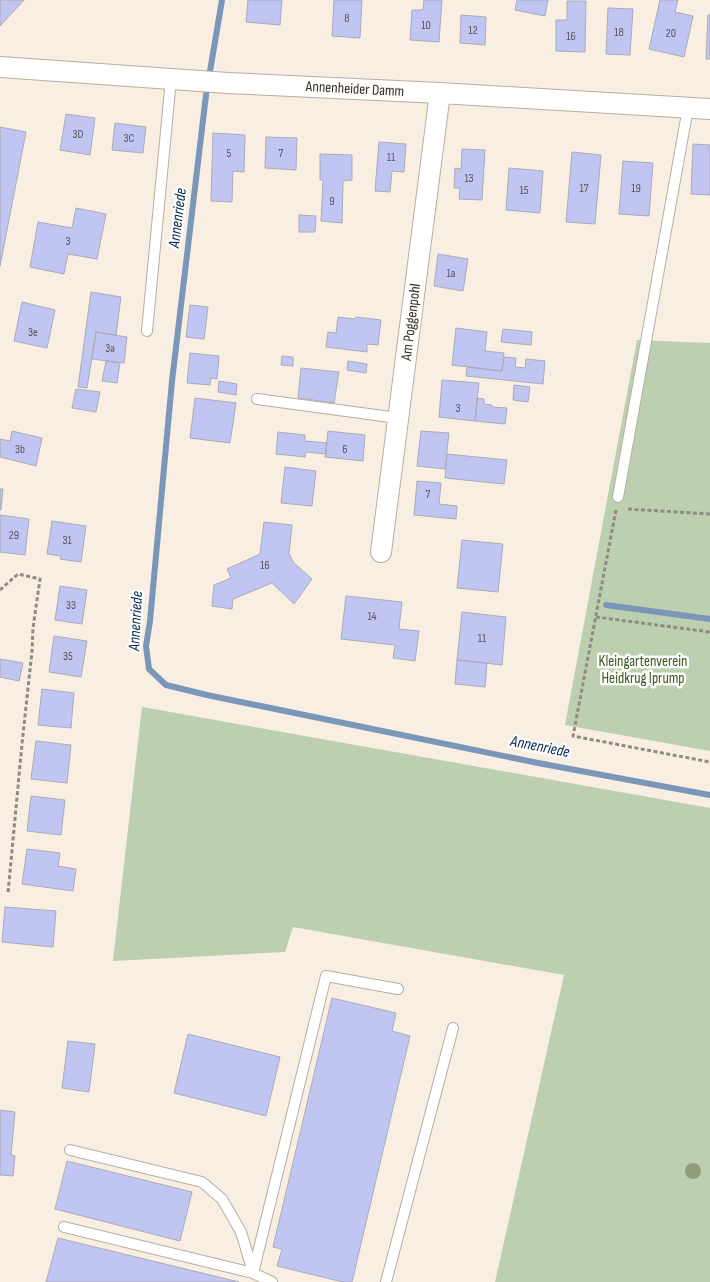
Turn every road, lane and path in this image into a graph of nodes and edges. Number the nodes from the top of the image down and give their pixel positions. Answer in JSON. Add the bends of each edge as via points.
{"nodes":[{"id":1,"x":0,"y":67,"type":"edge"},
{"id":2,"x":181,"y":80,"type":"junction"},
{"id":3,"x":440,"y":93,"type":"junction"},
{"id":4,"x":688,"y":108,"type":"junction"},
{"id":5,"x":710,"y":109,"type":"edge"},
{"id":6,"x":146,"y":331,"type":"dead end"},
{"id":7,"x":257,"y":400,"type":"dead end"},
{"id":8,"x":398,"y":418,"type":"junction"},
{"id":9,"x":618,"y":497,"type":"joint"},
{"id":10,"x":625,"y":509,"type":"dead end"},
{"id":11,"x":710,"y":514,"type":"edge"},
{"id":12,"x":381,"y":552,"type":"dead end"},
{"id":13,"x":0,"y":590,"type":"edge"},
{"id":14,"x":596,"y":618,"type":"junction"},
{"id":15,"x":710,"y":632,"type":"edge"},
{"id":16,"x":710,"y":762,"type":"edge"},
{"id":17,"x":8,"y":893,"type":"dead end"},
{"id":18,"x":398,"y":989,"type":"dead end"},
{"id":19,"x":453,"y":1028,"type":"dead end"},
{"id":20,"x":70,"y":1150,"type":"dead end"},
{"id":21,"x":64,"y":1227,"type":"dead end"},
{"id":22,"x":253,"y":1273,"type":"junction"},
{"id":23,"x":272,"y":1282,"type":"edge"},
{"id":24,"x":386,"y":1282,"type":"edge"}],
"edges":[{"from":1,"to":2,"type":"street","name":"Annenheider Damm"},
{"from":2,"to":3,"type":"street","name":"Annenheider Damm"},
{"from":2,"to":6,"type":"lane"},
{"from":3,"to":4,"type":"street","name":"Annenheider Damm"},
{"from":3,"to":8,"type":"street","name":"Am Poggenpohl"},
{"from":4,"to":5,"type":"street","name":"Annenheider Damm"},
{"from":4,"to":9,"type":"lane"},
{"from":7,"to":8,"type":"lane"},
{"from":8,"to":12,"type":"street","name":"Am Poggenpohl"},
{"from":9,"to":14,"type":"path"},
{"from":10,"to":11,"type":"path"},
{"from":13,"to":17,"type":"path","via":[[18,574],[40,578]]},
{"from":14,"to":15,"type":"path"},
{"from":14,"to":16,"type":"path","via":[[573,736]]},
{"from":18,"to":22,"type":"lane","via":[[326,976]]},
{"from":19,"to":24,"type":"lane"},
{"from":20,"to":22,"type":"lane","via":[[202,1182],[222,1199],[241,1232]]},
{"from":21,"to":22,"type":"lane"},
{"from":22,"to":23,"type":"lane"}]}
